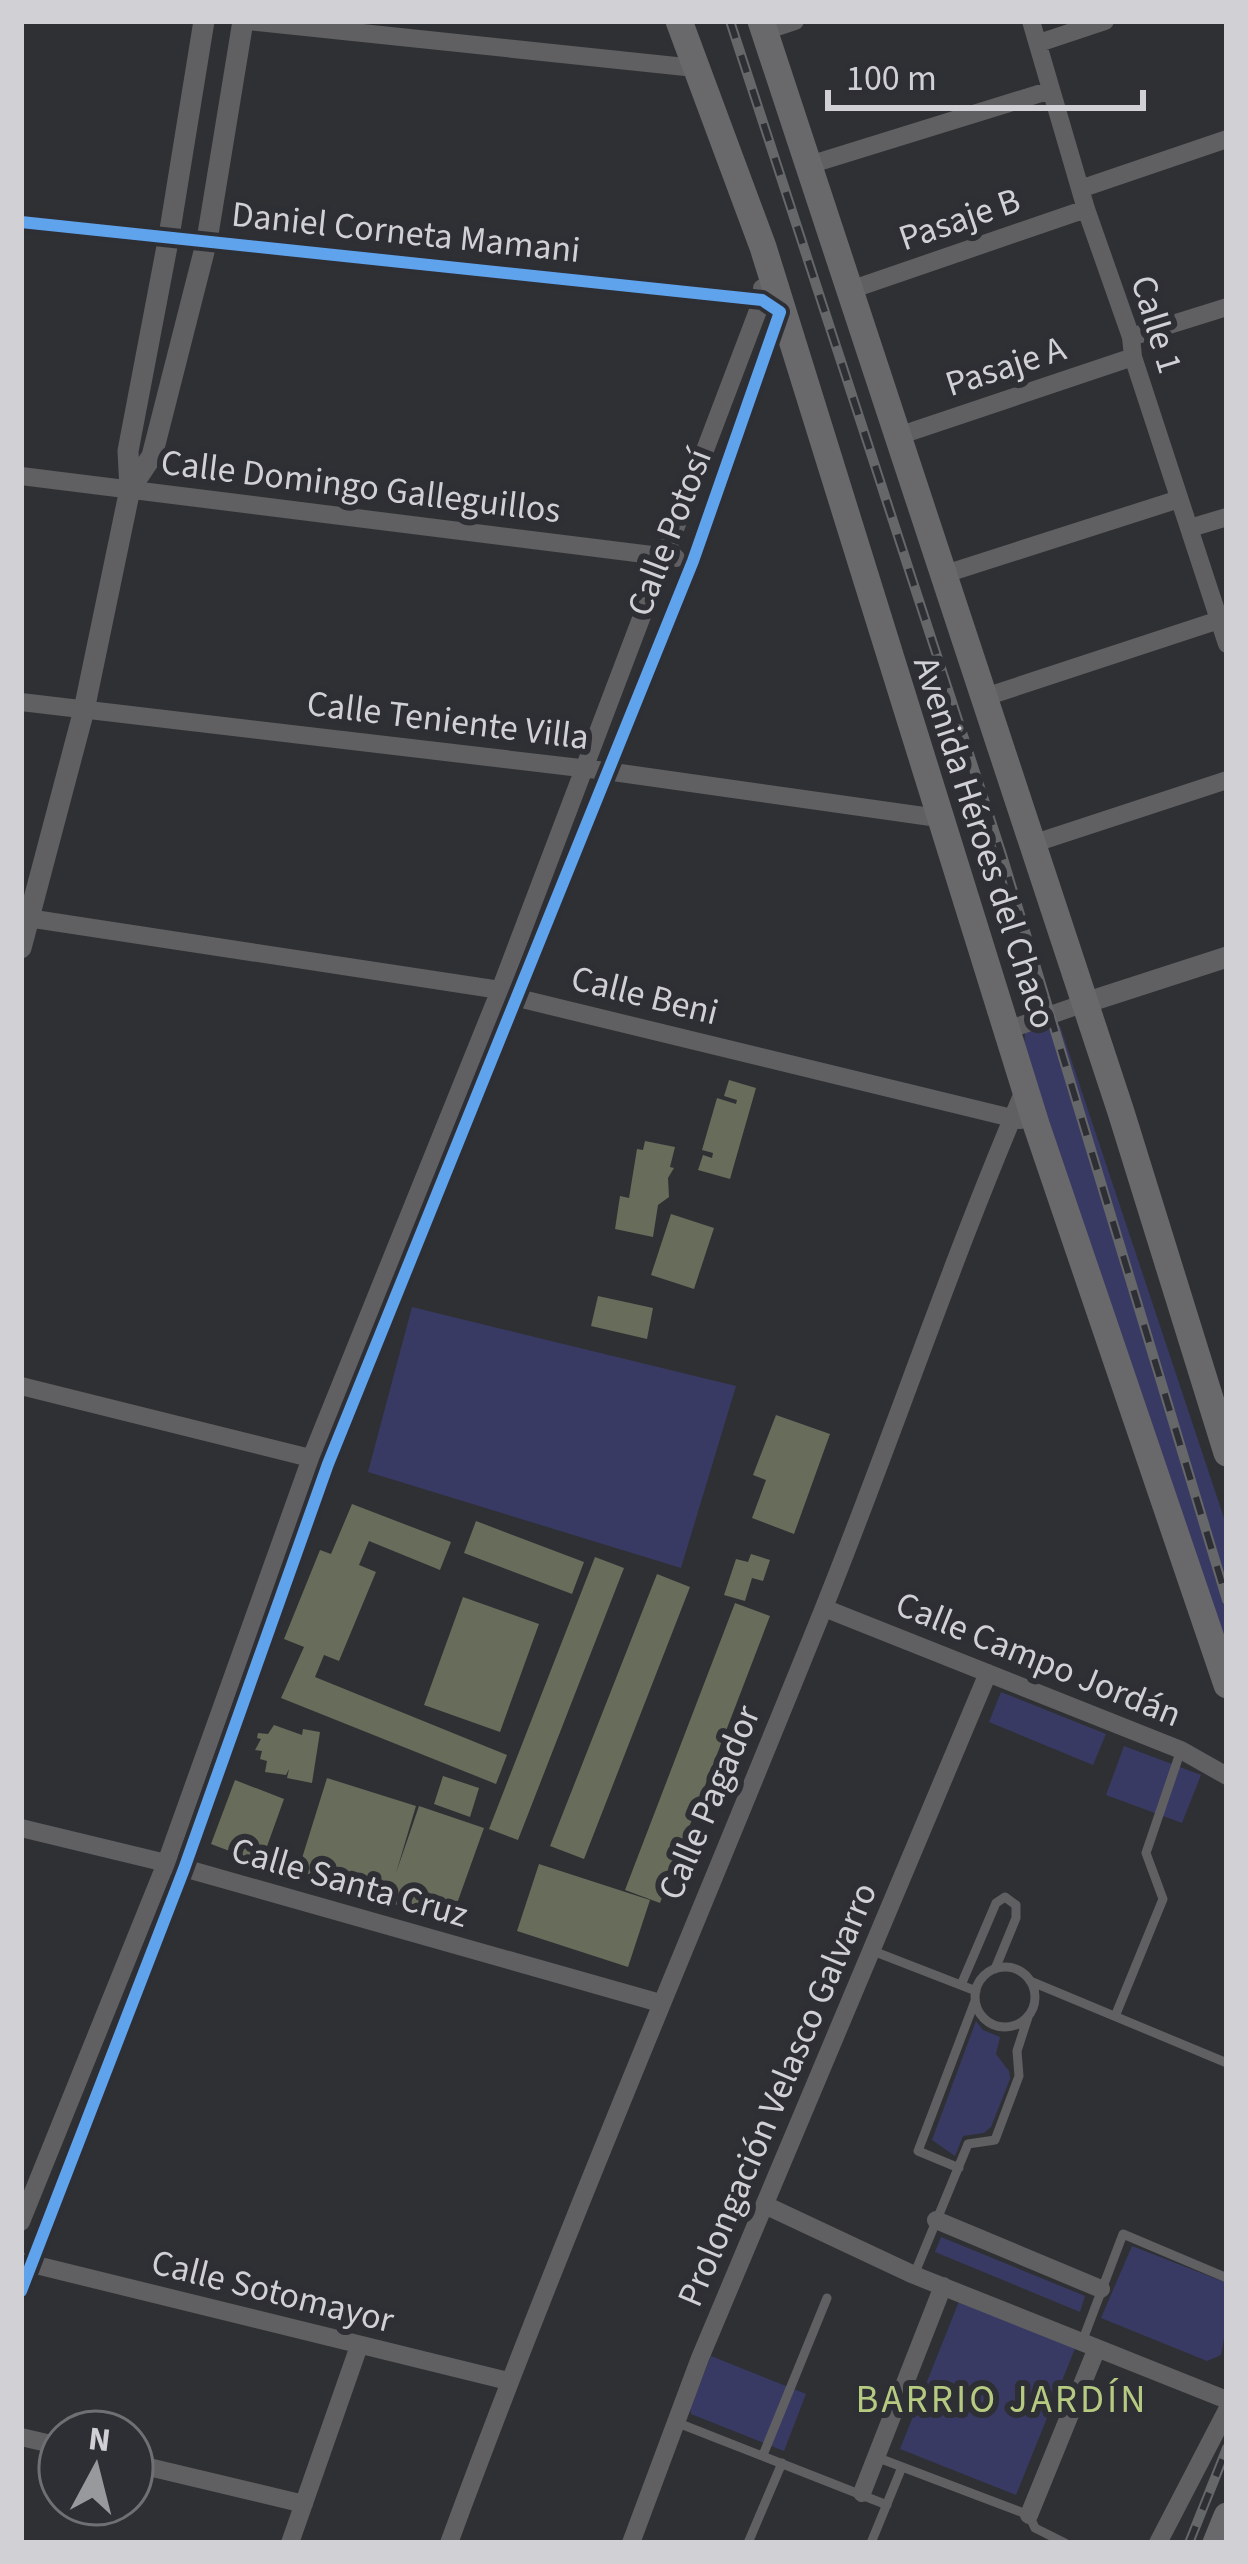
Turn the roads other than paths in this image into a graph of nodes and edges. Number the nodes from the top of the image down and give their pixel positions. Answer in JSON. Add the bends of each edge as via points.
{"nodes":[{"id":1,"x":204,"y":21,"type":"edge"},
{"id":2,"x":246,"y":21,"type":"edge"},
{"id":3,"x":679,"y":21,"type":"edge"},
{"id":4,"x":795,"y":21,"type":"edge"},
{"id":5,"x":1031,"y":21,"type":"edge"},
{"id":6,"x":1105,"y":21,"type":"edge"},
{"id":7,"x":763,"y":26,"type":"edge"},
{"id":8,"x":1039,"y":43,"type":"junction"},
{"id":9,"x":695,"y":68,"type":"junction"},
{"id":10,"x":1051,"y":90,"type":"junction"},
{"id":11,"x":1227,"y":139,"type":"edge"},
{"id":12,"x":809,"y":165,"type":"junction"},
{"id":13,"x":1083,"y":188,"type":"junction"},
{"id":14,"x":1086,"y":209,"type":"junction"},
{"id":15,"x":21,"y":222,"type":"edge"},
{"id":16,"x":170,"y":236,"type":"junction"},
{"id":17,"x":207,"y":240,"type":"junction"},
{"id":18,"x":853,"y":289,"type":"junction"},
{"id":19,"x":771,"y":306,"type":"junction"},
{"id":20,"x":1227,"y":308,"type":"edge"},
{"id":21,"x":1132,"y":347,"type":"junction"},
{"id":22,"x":898,"y":436,"type":"junction"},
{"id":23,"x":21,"y":476,"type":"edge"},
{"id":24,"x":130,"y":489,"type":"junction"},
{"id":25,"x":1178,"y":499,"type":"junction"},
{"id":26,"x":1227,"y":517,"type":"edge"},
{"id":27,"x":1190,"y":528,"type":"junction"},
{"id":28,"x":667,"y":557,"type":"junction"},
{"id":29,"x":693,"y":561,"type":"junction"},
{"id":30,"x":942,"y":574,"type":"junction"},
{"id":31,"x":1219,"y":620,"type":"junction"},
{"id":32,"x":1227,"y":644,"type":"edge"},
{"id":33,"x":982,"y":698,"type":"junction"},
{"id":34,"x":21,"y":702,"type":"edge"},
{"id":35,"x":84,"y":710,"type":"junction"},
{"id":36,"x":583,"y":769,"type":"junction"},
{"id":37,"x":606,"y":771,"type":"junction"},
{"id":38,"x":1227,"y":781,"type":"edge"},
{"id":39,"x":938,"y":818,"type":"junction"},
{"id":40,"x":1032,"y":844,"type":"junction"},
{"id":41,"x":25,"y":917,"type":"edge"},
{"id":42,"x":21,"y":948,"type":"edge"},
{"id":43,"x":1227,"y":957,"type":"edge"},
{"id":44,"x":509,"y":994,"type":"junction"},
{"id":45,"x":1085,"y":1003,"type":"junction"},
{"id":46,"x":1010,"y":1030,"type":"junction"},
{"id":47,"x":1025,"y":1121,"type":"junction"},
{"id":48,"x":21,"y":1386,"type":"edge"},
{"id":49,"x":1218,"y":1389,"type":"edge"},
{"id":50,"x":1227,"y":1453,"type":"edge"},
{"id":51,"x":320,"y":1461,"type":"junction"},
{"id":52,"x":824,"y":1608,"type":"junction"},
{"id":53,"x":988,"y":1673,"type":"junction"},
{"id":54,"x":1227,"y":1685,"type":"edge"},
{"id":55,"x":1181,"y":1750,"type":"junction"},
{"id":56,"x":1227,"y":1776,"type":"edge"},
{"id":57,"x":21,"y":1828,"type":"edge"},
{"id":58,"x":175,"y":1866,"type":"junction"},
{"id":59,"x":873,"y":1951,"type":"junction"},
{"id":60,"x":995,"y":1969,"type":"junction"},
{"id":61,"x":1030,"y":1981,"type":"junction"},
{"id":62,"x":961,"y":1985,"type":"junction"},
{"id":63,"x":975,"y":1996,"type":"junction"},
{"id":64,"x":660,"y":2003,"type":"junction"},
{"id":65,"x":1116,"y":2014,"type":"junction"},
{"id":66,"x":1028,"y":2017,"type":"junction"},
{"id":67,"x":1227,"y":2063,"type":"edge"},
{"id":68,"x":959,"y":2168,"type":"junction"},
{"id":69,"x":766,"y":2206,"type":"junction"},
{"id":70,"x":936,"y":2220,"type":"junction"},
{"id":71,"x":21,"y":2222,"type":"edge"},
{"id":72,"x":27,"y":2262,"type":"edge"},
{"id":73,"x":914,"y":2275,"type":"junction"},
{"id":74,"x":1227,"y":2278,"type":"edge"},
{"id":75,"x":943,"y":2286,"type":"junction"},
{"id":76,"x":1101,"y":2289,"type":"junction"},
{"id":77,"x":21,"y":2291,"type":"edge"},
{"id":78,"x":826,"y":2298,"type":"dead end"},
{"id":79,"x":1089,"y":2345,"type":"junction"},
{"id":80,"x":359,"y":2346,"type":"junction"},
{"id":81,"x":508,"y":2381,"type":"junction"},
{"id":82,"x":1227,"y":2400,"type":"edge"},
{"id":83,"x":1227,"y":2410,"type":"edge"},
{"id":84,"x":678,"y":2423,"type":"junction"},
{"id":85,"x":763,"y":2455,"type":"junction"},
{"id":86,"x":876,"y":2457,"type":"junction"},
{"id":87,"x":782,"y":2464,"type":"junction"},
{"id":88,"x":902,"y":2467,"type":"junction"},
{"id":89,"x":156,"y":2469,"type":"edge"},
{"id":90,"x":862,"y":2493,"type":"junction"},
{"id":91,"x":304,"y":2504,"type":"junction"},
{"id":92,"x":887,"y":2505,"type":"junction"},
{"id":93,"x":1227,"y":2516,"type":"edge"},
{"id":94,"x":1032,"y":2522,"type":"junction"},
{"id":95,"x":290,"y":2543,"type":"edge"},
{"id":96,"x":449,"y":2543,"type":"edge"},
{"id":97,"x":631,"y":2543,"type":"edge"},
{"id":98,"x":748,"y":2543,"type":"edge"},
{"id":99,"x":871,"y":2543,"type":"edge"},
{"id":100,"x":1028,"y":2543,"type":"edge"},
{"id":101,"x":1065,"y":2543,"type":"edge"},
{"id":102,"x":1158,"y":2543,"type":"edge"},
{"id":103,"x":1216,"y":2543,"type":"edge"}],
"edges":[{"from":1,"to":16,"type":"street"},
{"from":2,"to":9,"type":"street"},
{"from":2,"to":17,"type":"street"},
{"from":3,"to":9,"type":"main road","name":"Avenida Héroes del Chaco"},
{"from":4,"to":7,"type":"street"},
{"from":5,"to":8,"type":"street","name":"Calle 1"},
{"from":6,"to":8,"type":"street"},
{"from":7,"to":12,"type":"main road","name":"Avenida Héroes del Chaco"},
{"from":8,"to":10,"type":"street","name":"Calle 1"},
{"from":9,"to":19,"type":"main road","name":"Avenida Héroes del Chaco","via":[[763,247]]},
{"from":10,"to":12,"type":"street"},
{"from":10,"to":13,"type":"street","name":"Calle 1"},
{"from":11,"to":13,"type":"street"},
{"from":12,"to":18,"type":"main road","name":"Avenida Héroes del Chaco"},
{"from":13,"to":14,"type":"street","name":"Calle 1"},
{"from":14,"to":18,"type":"street","name":"Pasaje B"},
{"from":14,"to":21,"type":"street","name":"Calle 1"},
{"from":15,"to":16,"type":"street","name":"Daniel Corneta Mamani"},
{"from":16,"to":17,"type":"street","name":"Daniel Corneta Mamani"},
{"from":16,"to":24,"type":"street","via":[[128,452]]},
{"from":17,"to":19,"type":"street","name":"Daniel Corneta Mamani"},
{"from":17,"to":24,"type":"street","via":[[152,456]]},
{"from":18,"to":22,"type":"main road","name":"Avenida Héroes del Chaco"},
{"from":19,"to":28,"type":"street"},
{"from":19,"to":29,"type":"street","name":"Calle Potosí"},
{"from":19,"to":39,"type":"main road","name":"Avenida Héroes del Chaco"},
{"from":20,"to":21,"type":"street","name":"Pasaje A"},
{"from":21,"to":22,"type":"street","name":"Pasaje A"},
{"from":21,"to":25,"type":"street","name":"Calle 1"},
{"from":22,"to":30,"type":"main road","name":"Avenida Héroes del Chaco"},
{"from":23,"to":24,"type":"street","name":"Calle Domingo Galleguillos"},
{"from":24,"to":28,"type":"street","name":"Calle Domingo Galleguillos"},
{"from":24,"to":35,"type":"street"},
{"from":25,"to":27,"type":"street","name":"Calle 1"},
{"from":25,"to":30,"type":"street"},
{"from":26,"to":27,"type":"street"},
{"from":27,"to":31,"type":"street","name":"Calle 1"},
{"from":28,"to":29,"type":"street","name":"Calle Domingo Galleguillos"},
{"from":28,"to":36,"type":"street"},
{"from":29,"to":37,"type":"street","name":"Calle Potosí"},
{"from":30,"to":33,"type":"main road","name":"Avenida Héroes del Chaco"},
{"from":31,"to":32,"type":"street","name":"Calle 1"},
{"from":31,"to":33,"type":"street"},
{"from":33,"to":40,"type":"main road","name":"Avenida Héroes del Chaco"},
{"from":34,"to":35,"type":"street","name":"Calle Teniente Villa"},
{"from":35,"to":36,"type":"street","name":"Calle Teniente Villa"},
{"from":35,"to":41,"type":"street"},
{"from":36,"to":37,"type":"street","name":"Calle Teniente Villa"},
{"from":36,"to":44,"type":"street"},
{"from":37,"to":39,"type":"street","name":"Calle Teniente Villa"},
{"from":37,"to":44,"type":"street","name":"Calle Potosí"},
{"from":38,"to":40,"type":"street"},
{"from":39,"to":46,"type":"main road","name":"Avenida Héroes del Chaco"},
{"from":40,"to":45,"type":"main road","name":"Avenida Héroes del Chaco"},
{"from":41,"to":42,"type":"street"},
{"from":41,"to":44,"type":"street","name":"Calle Beni"},
{"from":43,"to":45,"type":"street"},
{"from":44,"to":47,"type":"street","name":"Calle Beni"},
{"from":44,"to":51,"type":"street"},
{"from":45,"to":46,"type":"street"},
{"from":45,"to":49,"type":"main road","name":"Avenida Héroes del Chaco"},
{"from":46,"to":47,"type":"main road","name":"Avenida Héroes del Chaco","via":[[1027,1085]]},
{"from":47,"to":52,"type":"street","name":"Calle Pagador"},
{"from":47,"to":54,"type":"main road","name":"Avenida Héroes del Chaco"},
{"from":48,"to":51,"type":"street"},
{"from":49,"to":50,"type":"main road","name":"Avenida Héroes del Chaco"},
{"from":51,"to":58,"type":"street"},
{"from":52,"to":53,"type":"street","name":"Calle Campo Jordán"},
{"from":52,"to":64,"type":"street","name":"Calle Pagador"},
{"from":53,"to":55,"type":"street","name":"Calle Campo Jordán"},
{"from":53,"to":59,"type":"street","name":"Prolongación Velasco Galvarro"},
{"from":55,"to":56,"type":"street","name":"Calle Campo Jordán"},
{"from":55,"to":65,"type":"lane","via":[[1146,1852],[1162,1899]]},
{"from":57,"to":58,"type":"street","name":"Calle Santa Cruz"},
{"from":58,"to":64,"type":"street","name":"Calle Santa Cruz"},
{"from":58,"to":71,"type":"street"},
{"from":58,"to":72,"type":"street"},
{"from":59,"to":62,"type":"lane"},
{"from":59,"to":69,"type":"street","name":"Prolongación Velasco Galvarro"},
{"from":60,"to":61,"type":"lane","via":[[1014,1969]]},
{"from":60,"to":62,"type":"lane","via":[[1016,1918],[1016,1905],[1005,1897]]},
{"from":60,"to":63,"type":"lane"},
{"from":61,"to":65,"type":"lane"},
{"from":61,"to":66,"type":"lane"},
{"from":62,"to":63,"type":"lane"},
{"from":63,"to":66,"type":"lane","via":[[984,2018],[1001,2027]]},
{"from":63,"to":68,"type":"lane","via":[[919,2151]]},
{"from":64,"to":81,"type":"street","name":"Calle Pagador"},
{"from":65,"to":67,"type":"lane"},
{"from":66,"to":68,"type":"lane","via":[[1018,2076],[994,2140],[968,2144]]},
{"from":68,"to":70,"type":"lane"},
{"from":69,"to":73,"type":"street"},
{"from":69,"to":84,"type":"street","name":"Prolongación Velasco Galvarro"},
{"from":70,"to":73,"type":"lane"},
{"from":70,"to":76,"type":"street"},
{"from":72,"to":77,"type":"street"},
{"from":72,"to":80,"type":"street","name":"Calle Sotomayor"},
{"from":73,"to":75,"type":"street"},
{"from":74,"to":76,"type":"lane","via":[[1123,2234]]},
{"from":75,"to":79,"type":"street"},
{"from":75,"to":86,"type":"street"},
{"from":76,"to":79,"type":"lane"},
{"from":78,"to":85,"type":"lane"},
{"from":79,"to":82,"type":"street"},
{"from":79,"to":94,"type":"street"},
{"from":80,"to":81,"type":"street","name":"Calle Sotomayor"},
{"from":80,"to":91,"type":"street"},
{"from":81,"to":96,"type":"street","name":"Calle Pagador"},
{"from":83,"to":102,"type":"street"},
{"from":84,"to":85,"type":"lane"},
{"from":84,"to":97,"type":"street","name":"Prolongación Velasco Galvarro"},
{"from":85,"to":87,"type":"lane"},
{"from":86,"to":88,"type":"lane"},
{"from":86,"to":90,"type":"street"},
{"from":87,"to":90,"type":"lane"},
{"from":87,"to":98,"type":"lane"},
{"from":88,"to":92,"type":"lane"},
{"from":88,"to":94,"type":"lane"},
{"from":89,"to":91,"type":"street"},
{"from":90,"to":92,"type":"lane"},
{"from":91,"to":95,"type":"street"},
{"from":92,"to":99,"type":"lane"},
{"from":93,"to":103,"type":"main road"},
{"from":94,"to":100,"type":"lane"},
{"from":94,"to":101,"type":"lane"}]}
